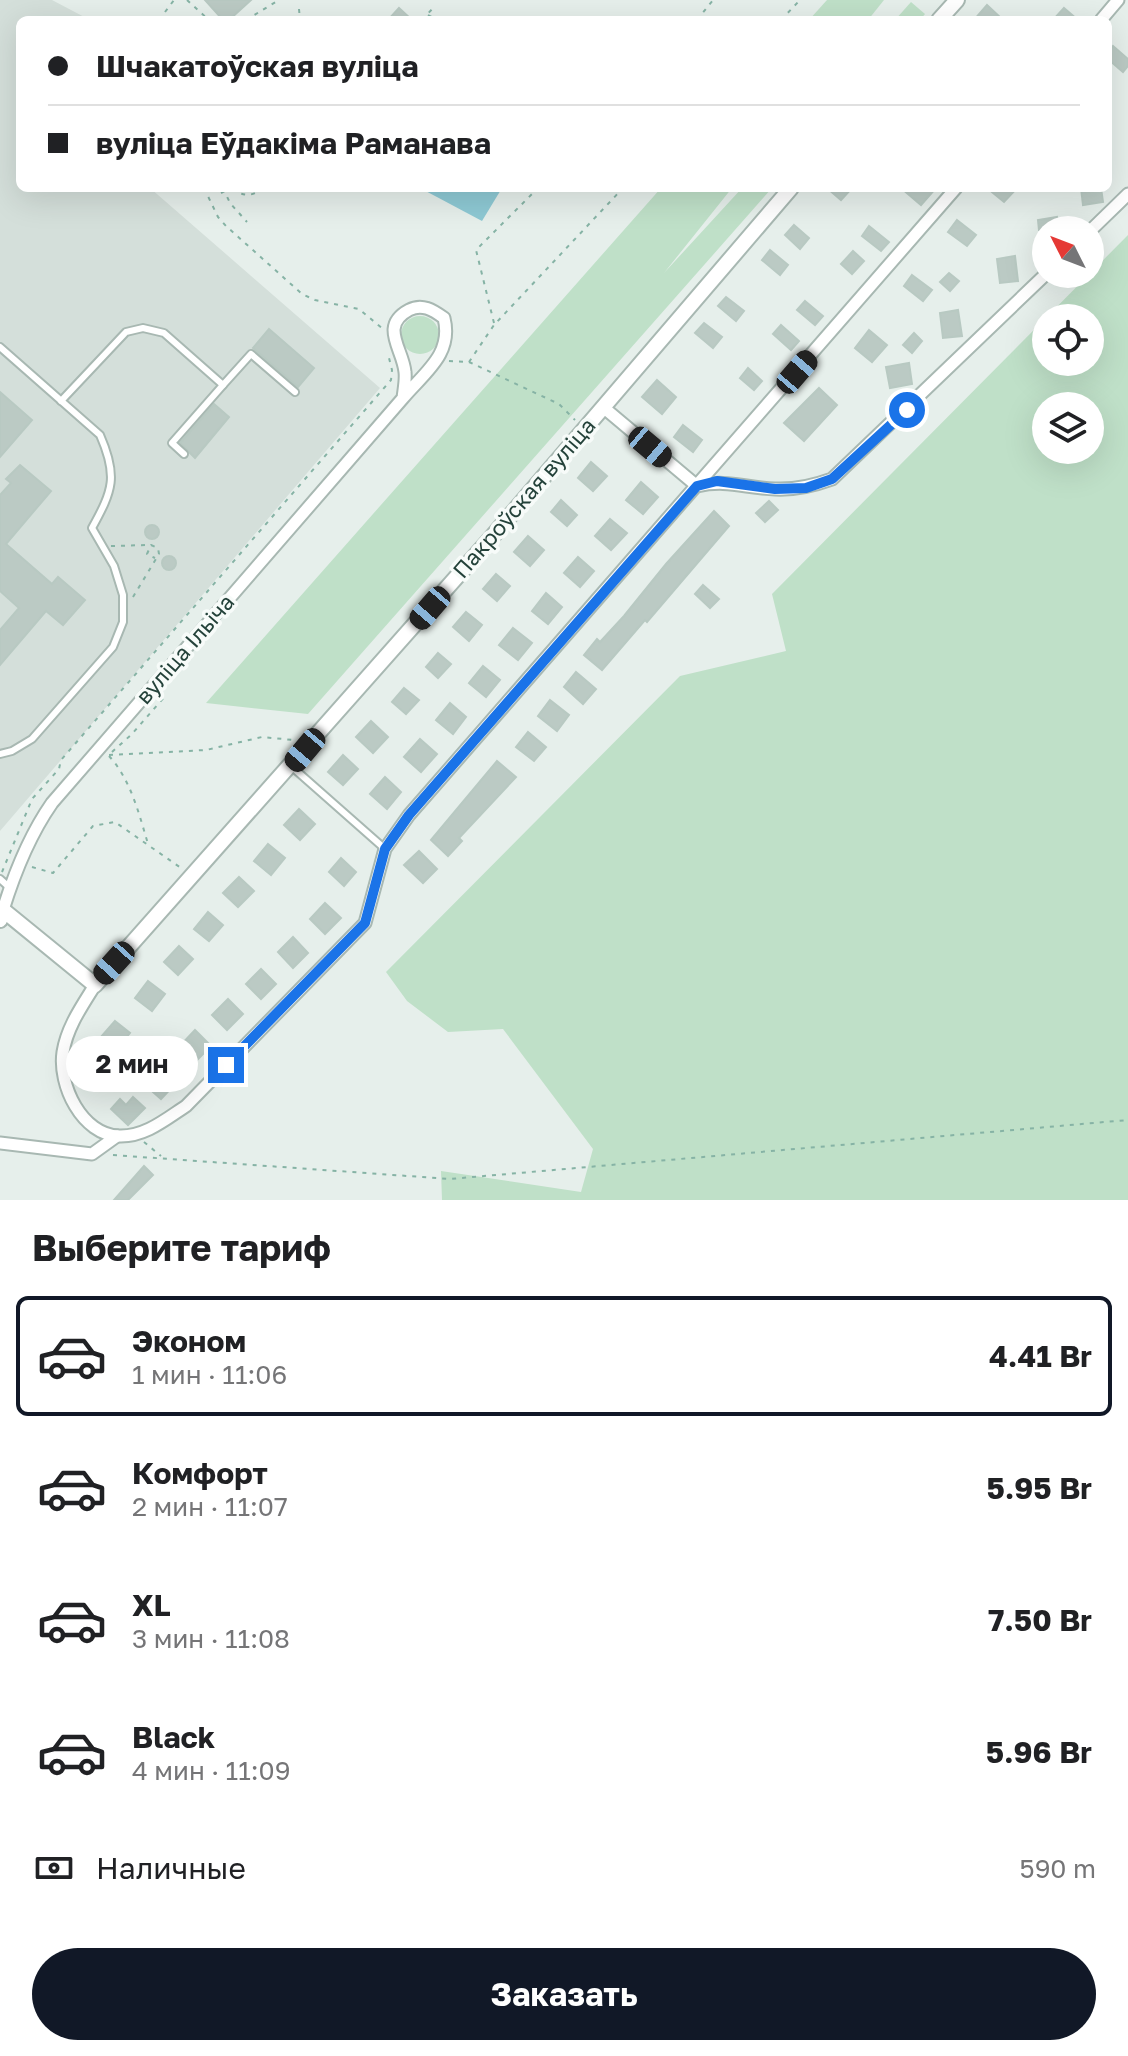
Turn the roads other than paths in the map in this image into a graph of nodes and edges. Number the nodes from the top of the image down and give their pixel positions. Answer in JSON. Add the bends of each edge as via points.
{"nodes":[{"id":1,"x":957,"y":0,"type":"edge"},
{"id":2,"x":1118,"y":0,"type":"edge"},
{"id":3,"x":943,"y":16,"type":"edge"},
{"id":4,"x":1104,"y":16,"type":"edge"},
{"id":5,"x":788,"y":192,"type":"edge"},
{"id":6,"x":953,"y":192,"type":"edge"},
{"id":7,"x":1128,"y":194,"type":"edge"},
{"id":8,"x":1104,"y":217,"type":"edge"},
{"id":9,"x":1032,"y":287,"type":"edge"},
{"id":10,"x":0,"y":347,"type":"edge"},
{"id":11,"x":223,"y":385,"type":"junction"},
{"id":12,"x":295,"y":392,"type":"dead end"},
{"id":13,"x":403,"y":398,"type":"junction"},
{"id":14,"x":61,"y":401,"type":"junction"},
{"id":15,"x":603,"y":407,"type":"junction"},
{"id":16,"x":184,"y":454,"type":"dead end"},
{"id":17,"x":697,"y":486,"type":"junction"},
{"id":18,"x":0,"y":754,"type":"edge"},
{"id":19,"x":291,"y":766,"type":"junction"},
{"id":20,"x":385,"y":849,"type":"junction"},
{"id":21,"x":0,"y":878,"type":"edge"},
{"id":22,"x":10,"y":888,"type":"junction"},
{"id":23,"x":2,"y":915,"type":"edge"},
{"id":24,"x":95,"y":985,"type":"junction"},
{"id":25,"x":117,"y":1136,"type":"junction"},
{"id":26,"x":0,"y":1143,"type":"edge"}],
"edges":[{"from":1,"to":3,"type":"street"},
{"from":2,"to":4,"type":"street"},
{"from":5,"to":15,"type":"street","name":"Пакроўская вуліца"},
{"from":6,"to":17,"type":"street"},
{"from":7,"to":8,"type":"street"},
{"from":9,"to":17,"type":"street","via":[[832,479],[806,488],[717,481]]},
{"from":10,"to":14,"type":"lane"},
{"from":11,"to":12,"type":"lane","via":[[251,354]]},
{"from":11,"to":14,"type":"lane","via":[[164,333],[143,328],[126,332]]},
{"from":11,"to":16,"type":"lane","via":[[172,443]]},
{"from":13,"to":13,"type":"street","name":"вуліца Ільіча","via":[[445,349],[444,318],[431,309],[416,306],[394,327],[405,371]]},
{"from":13,"to":22,"type":"street","name":"вуліца Ільіча","via":[[52,803]]},
{"from":14,"to":18,"type":"lane","via":[[100,435],[109,455],[109,498],[92,528],[114,566],[123,595],[123,622],[113,647],[32,739]]},
{"from":15,"to":17,"type":"street"},
{"from":15,"to":19,"type":"street","name":"Пакроўская вуліца"},
{"from":17,"to":20,"type":"street"},
{"from":19,"to":20,"type":"lane"},
{"from":19,"to":24,"type":"street","name":"Пакроўская вуліца"},
{"from":20,"to":25,"type":"street","via":[[365,923],[186,1106],[156,1126]]},
{"from":21,"to":22,"type":"lane"},
{"from":22,"to":23,"type":"street","name":"вуліца Ільіча"},
{"from":23,"to":24,"type":"street"},
{"from":24,"to":25,"type":"street","name":"Пакроўская вуліца","via":[[75,1017],[63,1052],[64,1078],[73,1103],[94,1127]]},
{"from":25,"to":26,"type":"street","via":[[92,1154]]}]}
